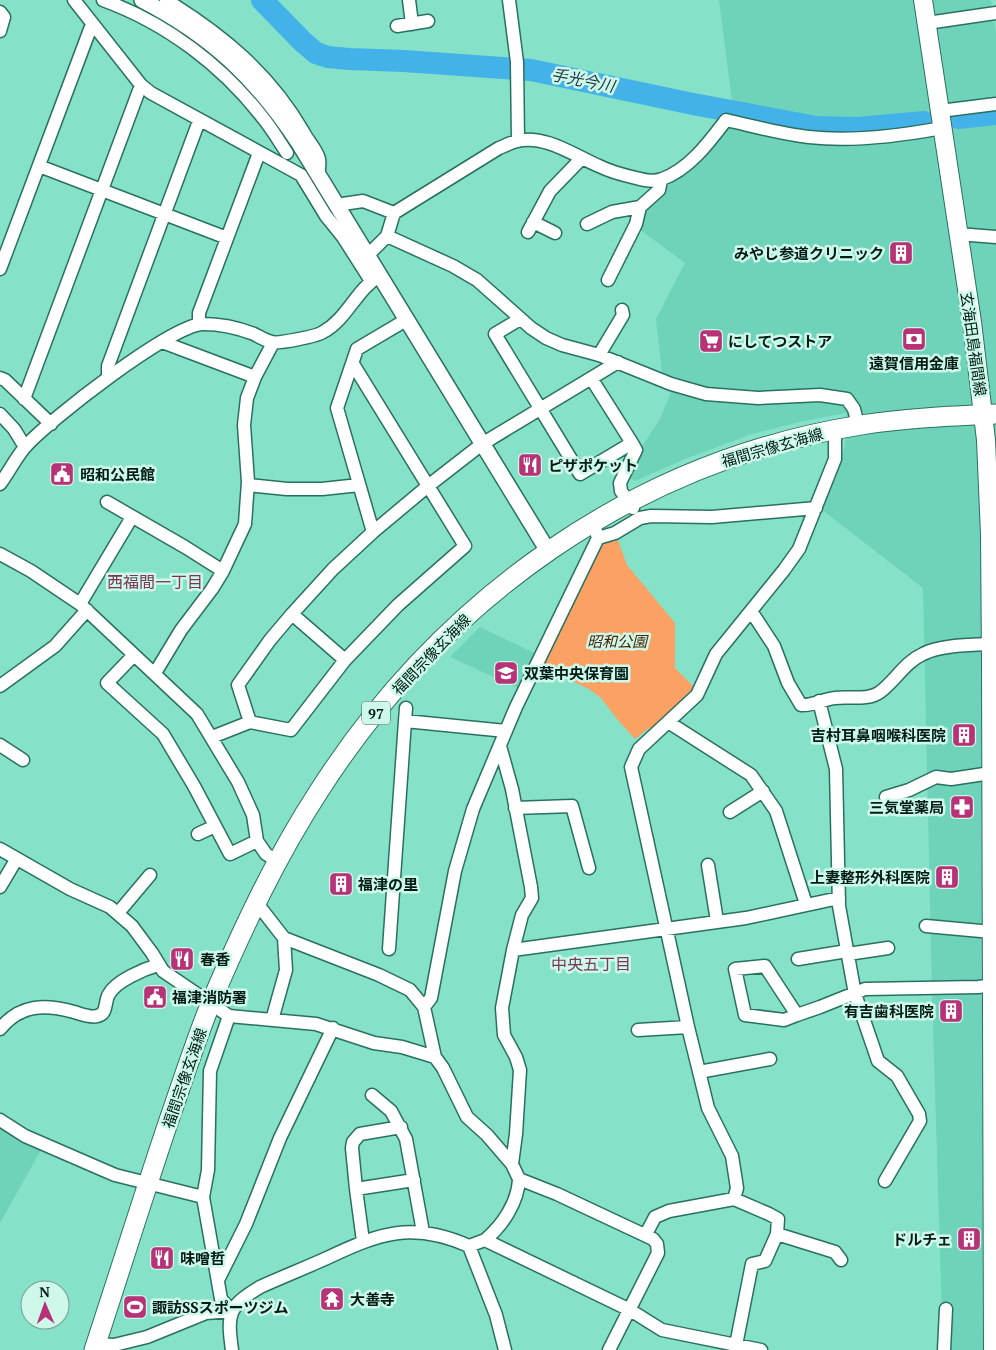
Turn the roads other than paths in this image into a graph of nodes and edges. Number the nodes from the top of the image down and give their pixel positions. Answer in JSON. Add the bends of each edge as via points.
{"nodes":[{"id":1,"x":74,"y":0,"type":"edge"},
{"id":2,"x":103,"y":0,"type":"edge"},
{"id":3,"x":142,"y":0,"type":"edge"},
{"id":4,"x":166,"y":0,"type":"edge"},
{"id":5,"x":409,"y":0,"type":"edge"},
{"id":6,"x":509,"y":0,"type":"edge"},
{"id":7,"x":923,"y":0,"type":"edge"},
{"id":8,"x":0,"y":12,"type":"edge"},
{"id":9,"x":996,"y":13,"type":"edge"},
{"id":10,"x":428,"y":21,"type":"dead end"},
{"id":11,"x":92,"y":24,"type":"junction"},
{"id":12,"x":412,"y":24,"type":"junction"},
{"id":13,"x":927,"y":24,"type":"junction"},
{"id":14,"x":397,"y":26,"type":"dead end"},
{"id":15,"x":0,"y":30,"type":"edge"},
{"id":16,"x":141,"y":85,"type":"junction"},
{"id":17,"x":996,"y":104,"type":"edge"},
{"id":18,"x":199,"y":120,"type":"junction"},
{"id":19,"x":941,"y":120,"type":"junction"},
{"id":20,"x":518,"y":141,"type":"junction"},
{"id":21,"x":293,"y":144,"type":"junction"},
{"id":22,"x":259,"y":153,"type":"junction"},
{"id":23,"x":582,"y":158,"type":"junction"},
{"id":24,"x":273,"y":161,"type":"junction"},
{"id":25,"x":39,"y":166,"type":"junction"},
{"id":26,"x":318,"y":175,"type":"junction"},
{"id":27,"x":661,"y":180,"type":"junction"},
{"id":28,"x":102,"y":190,"type":"junction"},
{"id":29,"x":336,"y":205,"type":"junction"},
{"id":30,"x":640,"y":207,"type":"junction"},
{"id":31,"x":394,"y":213,"type":"junction"},
{"id":32,"x":165,"y":214,"type":"junction"},
{"id":33,"x":586,"y":224,"type":"dead end"},
{"id":34,"x":554,"y":233,"type":"dead end"},
{"id":35,"x":958,"y":234,"type":"junction"},
{"id":36,"x":387,"y":236,"type":"junction"},
{"id":37,"x":996,"y":237,"type":"edge"},
{"id":38,"x":227,"y":238,"type":"junction"},
{"id":39,"x":367,"y":256,"type":"junction"},
{"id":40,"x":0,"y":269,"type":"edge"},
{"id":41,"x":375,"y":278,"type":"junction"},
{"id":42,"x":608,"y":280,"type":"dead end"},
{"id":43,"x":622,"y":310,"type":"dead end"},
{"id":44,"x":520,"y":319,"type":"junction"},
{"id":45,"x":406,"y":320,"type":"junction"},
{"id":46,"x":199,"y":324,"type":"junction"},
{"id":47,"x":162,"y":342,"type":"junction"},
{"id":48,"x":272,"y":343,"type":"junction"},
{"id":49,"x":599,"y":356,"type":"junction"},
{"id":50,"x":618,"y":362,"type":"junction"},
{"id":51,"x":353,"y":364,"type":"junction"},
{"id":52,"x":255,"y":377,"type":"junction"},
{"id":53,"x":0,"y":378,"type":"edge"},
{"id":54,"x":108,"y":378,"type":"junction"},
{"id":55,"x":591,"y":378,"type":"junction"},
{"id":56,"x":24,"y":399,"type":"junction"},
{"id":57,"x":541,"y":409,"type":"junction"},
{"id":58,"x":0,"y":414,"type":"edge"},
{"id":59,"x":990,"y":414,"type":"edge"},
{"id":60,"x":51,"y":424,"type":"junction"},
{"id":61,"x":858,"y":426,"type":"junction"},
{"id":62,"x":835,"y":430,"type":"junction"},
{"id":63,"x":632,"y":443,"type":"junction"},
{"id":64,"x":482,"y":444,"type":"junction"},
{"id":65,"x":25,"y":447,"type":"junction"},
{"id":66,"x":0,"y":484,"type":"edge"},
{"id":67,"x":248,"y":485,"type":"junction"},
{"id":68,"x":359,"y":485,"type":"junction"},
{"id":69,"x":428,"y":486,"type":"junction"},
{"id":70,"x":629,"y":501,"type":"junction"},
{"id":71,"x":107,"y":502,"type":"dead end"},
{"id":72,"x":816,"y":508,"type":"junction"},
{"id":73,"x":132,"y":517,"type":"junction"},
{"id":74,"x":640,"y":518,"type":"junction"},
{"id":75,"x":596,"y":530,"type":"junction"},
{"id":76,"x":373,"y":532,"type":"junction"},
{"id":77,"x":993,"y":536,"type":"edge"},
{"id":78,"x":548,"y":551,"type":"junction"},
{"id":79,"x":0,"y":554,"type":"edge"},
{"id":80,"x":222,"y":571,"type":"junction"},
{"id":81,"x":84,"y":607,"type":"junction"},
{"id":82,"x":751,"y":611,"type":"junction"},
{"id":83,"x":292,"y":614,"type":"junction"},
{"id":84,"x":993,"y":655,"type":"edge"},
{"id":85,"x":134,"y":656,"type":"junction"},
{"id":86,"x":345,"y":660,"type":"junction"},
{"id":87,"x":155,"y":673,"type":"junction"},
{"id":88,"x":0,"y":686,"type":"edge"},
{"id":89,"x":819,"y":701,"type":"junction"},
{"id":90,"x":250,"y":722,"type":"junction"},
{"id":91,"x":668,"y":722,"type":"junction"},
{"id":92,"x":506,"y":732,"type":"junction"},
{"id":93,"x":212,"y":737,"type":"junction"},
{"id":94,"x":0,"y":745,"type":"edge"},
{"id":95,"x":500,"y":746,"type":"junction"},
{"id":96,"x":23,"y":760,"type":"dead end"},
{"id":97,"x":991,"y":773,"type":"junction"},
{"id":98,"x":763,"y":791,"type":"junction"},
{"id":99,"x":886,"y":797,"type":"dead end"},
{"id":100,"x":515,"y":808,"type":"junction"},
{"id":101,"x":730,"y":812,"type":"dead end"},
{"id":102,"x":215,"y":826,"type":"junction"},
{"id":103,"x":994,"y":829,"type":"edge"},
{"id":104,"x":198,"y":834,"type":"dead end"},
{"id":105,"x":257,"y":841,"type":"junction"},
{"id":106,"x":0,"y":849,"type":"edge"},
{"id":107,"x":16,"y":860,"type":"junction"},
{"id":108,"x":277,"y":861,"type":"junction"},
{"id":109,"x":708,"y":865,"type":"dead end"},
{"id":110,"x":589,"y":868,"type":"dead end"},
{"id":111,"x":150,"y":875,"type":"dead end"},
{"id":112,"x":0,"y":887,"type":"edge"},
{"id":113,"x":839,"y":898,"type":"junction"},
{"id":114,"x":256,"y":902,"type":"junction"},
{"id":115,"x":806,"y":904,"type":"junction"},
{"id":116,"x":118,"y":913,"type":"junction"},
{"id":117,"x":717,"y":922,"type":"junction"},
{"id":118,"x":926,"y":926,"type":"dead end"},
{"id":119,"x":667,"y":929,"type":"junction"},
{"id":120,"x":992,"y":932,"type":"junction"},
{"id":121,"x":284,"y":938,"type":"junction"},
{"id":122,"x":888,"y":948,"type":"dead end"},
{"id":123,"x":389,"y":949,"type":"dead end"},
{"id":124,"x":513,"y":950,"type":"junction"},
{"id":125,"x":847,"y":952,"type":"junction"},
{"id":126,"x":798,"y":959,"type":"dead end"},
{"id":127,"x":158,"y":965,"type":"junction"},
{"id":128,"x":994,"y":985,"type":"edge"},
{"id":129,"x":855,"y":994,"type":"junction"},
{"id":130,"x":211,"y":1004,"type":"junction"},
{"id":131,"x":424,"y":1007,"type":"junction"},
{"id":132,"x":797,"y":1015,"type":"junction"},
{"id":133,"x":229,"y":1016,"type":"junction"},
{"id":134,"x":272,"y":1020,"type":"junction"},
{"id":135,"x":688,"y":1027,"type":"junction"},
{"id":136,"x":332,"y":1028,"type":"junction"},
{"id":137,"x":0,"y":1029,"type":"edge"},
{"id":138,"x":638,"y":1030,"type":"dead end"},
{"id":139,"x":435,"y":1057,"type":"junction"},
{"id":140,"x":770,"y":1059,"type":"dead end"},
{"id":141,"x":699,"y":1072,"type":"junction"},
{"id":142,"x":372,"y":1095,"type":"dead end"},
{"id":143,"x":0,"y":1120,"type":"edge"},
{"id":144,"x":401,"y":1127,"type":"junction"},
{"id":145,"x":995,"y":1154,"type":"edge"},
{"id":146,"x":512,"y":1164,"type":"junction"},
{"id":147,"x":519,"y":1179,"type":"junction"},
{"id":148,"x":414,"y":1180,"type":"junction"},
{"id":149,"x":885,"y":1181,"type":"dead end"},
{"id":150,"x":148,"y":1184,"type":"junction"},
{"id":151,"x":356,"y":1189,"type":"junction"},
{"id":152,"x":203,"y":1198,"type":"junction"},
{"id":153,"x":734,"y":1199,"type":"junction"},
{"id":154,"x":423,"y":1232,"type":"junction"},
{"id":155,"x":646,"y":1234,"type":"junction"},
{"id":156,"x":777,"y":1234,"type":"junction"},
{"id":157,"x":485,"y":1240,"type":"junction"},
{"id":158,"x":363,"y":1241,"type":"junction"},
{"id":159,"x":469,"y":1246,"type":"junction"},
{"id":160,"x":841,"y":1260,"type":"dead end"},
{"id":161,"x":995,"y":1271,"type":"edge"},
{"id":162,"x":218,"y":1280,"type":"junction"},
{"id":163,"x":946,"y":1309,"type":"dead end"},
{"id":164,"x":630,"y":1310,"type":"junction"},
{"id":165,"x":232,"y":1311,"type":"junction"},
{"id":166,"x":736,"y":1345,"type":"junction"},
{"id":167,"x":95,"y":1347,"type":"edge"},
{"id":168,"x":232,"y":1350,"type":"edge"},
{"id":169,"x":505,"y":1350,"type":"edge"},
{"id":170,"x":609,"y":1350,"type":"edge"},
{"id":171,"x":761,"y":1350,"type":"edge"},
{"id":172,"x":944,"y":1350,"type":"edge"},
{"id":173,"x":992,"y":1350,"type":"edge"}],
"edges":[{"from":1,"to":11,"type":"street"},
{"from":2,"to":21,"type":"street","via":[[156,25],[193,49]]},
{"from":3,"to":21,"type":"street","via":[[197,32],[234,63],[278,112]]},
{"from":4,"to":26,"type":"street","via":[[227,41],[264,78],[289,107],[320,160]]},
{"from":5,"to":12,"type":"street"},
{"from":6,"to":20,"type":"street","via":[[516,68]]},
{"from":7,"to":13,"type":"main road","name":"玄海田島福間線"},
{"from":8,"to":15,"type":"street","via":[[4,17]]},
{"from":9,"to":13,"type":"street"},
{"from":10,"to":12,"type":"street"},
{"from":11,"to":16,"type":"street"},
{"from":11,"to":25,"type":"street"},
{"from":12,"to":14,"type":"street"},
{"from":13,"to":19,"type":"main road","name":"玄海田島福間線"},
{"from":16,"to":18,"type":"street"},
{"from":16,"to":28,"type":"street"},
{"from":17,"to":19,"type":"street"},
{"from":18,"to":22,"type":"street"},
{"from":18,"to":32,"type":"street"},
{"from":19,"to":27,"type":"street","via":[[874,137],[838,138],[795,135],[726,120],[706,148]]},
{"from":19,"to":35,"type":"main road","name":"玄海田島福間線"},
{"from":20,"to":23,"type":"street","via":[[552,144]]},
{"from":20,"to":31,"type":"street","via":[[499,148]]},
{"from":21,"to":24,"type":"street"},
{"from":21,"to":26,"type":"street"},
{"from":22,"to":24,"type":"street"},
{"from":22,"to":38,"type":"street"},
{"from":23,"to":27,"type":"street","via":[[624,176]]},
{"from":23,"to":34,"type":"street","via":[[550,191],[531,227]]},
{"from":24,"to":41,"type":"street","via":[[301,175],[326,216]]},
{"from":25,"to":28,"type":"street"},
{"from":25,"to":40,"type":"street"},
{"from":26,"to":29,"type":"street"},
{"from":27,"to":30,"type":"street","via":[[659,190]]},
{"from":28,"to":32,"type":"street"},
{"from":28,"to":56,"type":"street"},
{"from":29,"to":31,"type":"street","via":[[363,201]]},
{"from":29,"to":39,"type":"street"},
{"from":30,"to":33,"type":"street","via":[[612,212]]},
{"from":30,"to":42,"type":"street","via":[[636,224]]},
{"from":31,"to":36,"type":"street"},
{"from":32,"to":38,"type":"street"},
{"from":32,"to":54,"type":"street","via":[[108,366]]},
{"from":35,"to":37,"type":"street"},
{"from":35,"to":59,"type":"main road","name":"玄海田島福間線"},
{"from":36,"to":39,"type":"street"},
{"from":36,"to":44,"type":"street","via":[[477,280]]},
{"from":38,"to":46,"type":"street","via":[[199,314]]},
{"from":39,"to":41,"type":"street"},
{"from":41,"to":45,"type":"street"},
{"from":41,"to":48,"type":"street","via":[[337,322],[322,333]]},
{"from":43,"to":49,"type":"street","via":[[623,315]]},
{"from":44,"to":49,"type":"street","via":[[546,338]]},
{"from":44,"to":57,"type":"street","via":[[495,334]]},
{"from":45,"to":51,"type":"street","via":[[358,349]]},
{"from":45,"to":64,"type":"street"},
{"from":46,"to":47,"type":"street"},
{"from":46,"to":48,"type":"street","via":[[225,324]]},
{"from":47,"to":52,"type":"street"},
{"from":47,"to":54,"type":"street"},
{"from":48,"to":52,"type":"street"},
{"from":49,"to":50,"type":"street"},
{"from":50,"to":55,"type":"street"},
{"from":50,"to":61,"type":"street","via":[[671,384],[706,394],[847,399],[854,409]]},
{"from":51,"to":68,"type":"street","via":[[337,408]]},
{"from":51,"to":69,"type":"street"},
{"from":52,"to":67,"type":"street","via":[[247,398],[244,425]]},
{"from":53,"to":56,"type":"street"},
{"from":54,"to":60,"type":"street"},
{"from":55,"to":57,"type":"street"},
{"from":55,"to":63,"type":"street"},
{"from":56,"to":60,"type":"street"},
{"from":57,"to":63,"type":"street","via":[[580,474]]},
{"from":57,"to":64,"type":"street"},
{"from":58,"to":65,"type":"street"},
{"from":59,"to":61,"type":"main road","name":"福間宗像玄海線","number":"97","via":[[895,420]]},
{"from":59,"to":77,"type":"main road","name":"玄海田島福間線"},
{"from":60,"to":65,"type":"street"},
{"from":61,"to":62,"type":"main road","name":"福間宗像玄海線","number":"97"},
{"from":62,"to":70,"type":"main road","name":"福間宗像玄海線","number":"97","via":[[739,455],[674,479]]},
{"from":62,"to":72,"type":"street","via":[[834,459]]},
{"from":63,"to":70,"type":"street","via":[[636,450],[620,483],[621,491]]},
{"from":64,"to":69,"type":"street"},
{"from":64,"to":78,"type":"street"},
{"from":65,"to":66,"type":"street"},
{"from":67,"to":68,"type":"street","via":[[286,489]]},
{"from":67,"to":80,"type":"street","via":[[245,524]]},
{"from":68,"to":76,"type":"street"},
{"from":69,"to":76,"type":"street"},
{"from":69,"to":86,"type":"street","via":[[465,546],[398,605]]},
{"from":70,"to":74,"type":"street"},
{"from":70,"to":75,"type":"main road","name":"福間宗像玄海線","number":"97"},
{"from":71,"to":73,"type":"street"},
{"from":72,"to":74,"type":"street"},
{"from":72,"to":82,"type":"street","via":[[799,548]]},
{"from":73,"to":80,"type":"street"},
{"from":73,"to":81,"type":"street"},
{"from":74,"to":75,"type":"street","via":[[615,533]]},
{"from":75,"to":78,"type":"main road","name":"福間宗像玄海線","number":"97"},
{"from":75,"to":92,"type":"street"},
{"from":76,"to":83,"type":"street"},
{"from":77,"to":84,"type":"main road","name":"玄海田島福間線"},
{"from":78,"to":108,"type":"main road","name":"福間宗像玄海線","number":"97","via":[[493,593],[395,689],[319,790]]},
{"from":79,"to":81,"type":"street"},
{"from":80,"to":87,"type":"street"},
{"from":81,"to":85,"type":"street"},
{"from":81,"to":88,"type":"street","via":[[55,646]]},
{"from":82,"to":89,"type":"street","via":[[774,646],[788,683],[801,705]]},
{"from":82,"to":91,"type":"street","via":[[716,654],[697,695]]},
{"from":83,"to":86,"type":"street"},
{"from":83,"to":90,"type":"street","via":[[238,685]]},
{"from":84,"to":89,"type":"street","via":[[938,649],[922,654],[874,695]]},
{"from":84,"to":97,"type":"main road","name":"玄海田島福間線"},
{"from":85,"to":87,"type":"street"},
{"from":85,"to":102,"type":"street","via":[[107,683],[163,734]]},
{"from":86,"to":90,"type":"street","via":[[291,730]]},
{"from":87,"to":93,"type":"street","via":[[196,714]]},
{"from":89,"to":113,"type":"street","via":[[836,769]]},
{"from":90,"to":93,"type":"street"},
{"from":91,"to":98,"type":"street","via":[[751,775]]},
{"from":91,"to":119,"type":"street","via":[[639,749],[632,767]]},
{"from":92,"to":95,"type":"street"},
{"from":92,"to":123,"type":"street","via":[[405,715]]},
{"from":93,"to":105,"type":"street","via":[[253,815]]},
{"from":94,"to":96,"type":"street"},
{"from":95,"to":100,"type":"street"},
{"from":95,"to":131,"type":"street","via":[[473,809],[455,871],[431,998]]},
{"from":97,"to":99,"type":"street","via":[[951,779],[936,777]]},
{"from":97,"to":103,"type":"main road","name":"玄海田島福間線"},
{"from":98,"to":101,"type":"street"},
{"from":98,"to":115,"type":"street","via":[[776,811]]},
{"from":100,"to":110,"type":"street","via":[[572,806]]},
{"from":100,"to":124,"type":"street","via":[[532,898],[522,915]]},
{"from":102,"to":104,"type":"street"},
{"from":102,"to":105,"type":"street","via":[[230,854]]},
{"from":103,"to":120,"type":"main road","name":"玄海田島福間線"},
{"from":105,"to":108,"type":"street","via":[[266,854]]},
{"from":106,"to":107,"type":"street"},
{"from":107,"to":112,"type":"street"},
{"from":107,"to":116,"type":"street"},
{"from":108,"to":114,"type":"main road","name":"福間宗像玄海線","number":"97"},
{"from":109,"to":117,"type":"street"},
{"from":111,"to":116,"type":"street"},
{"from":113,"to":115,"type":"street"},
{"from":113,"to":125,"type":"street"},
{"from":114,"to":121,"type":"street"},
{"from":114,"to":130,"type":"main road","name":"福間宗像玄海線","number":"97"},
{"from":115,"to":117,"type":"street"},
{"from":116,"to":127,"type":"street","via":[[142,940]]},
{"from":117,"to":119,"type":"street"},
{"from":118,"to":120,"type":"street"},
{"from":119,"to":124,"type":"street"},
{"from":119,"to":135,"type":"street"},
{"from":120,"to":128,"type":"main road","name":"玄海田島福間線"},
{"from":121,"to":131,"type":"street","via":[[410,990]]},
{"from":121,"to":134,"type":"street","via":[[286,970]]},
{"from":122,"to":125,"type":"street"},
{"from":124,"to":146,"type":"street","via":[[502,1008],[504,1036],[520,1070]]},
{"from":125,"to":126,"type":"street"},
{"from":125,"to":129,"type":"street"},
{"from":127,"to":130,"type":"street"},
{"from":127,"to":137,"type":"street","via":[[141,970],[115,987],[108,995],[103,1013],[98,1016],[41,1007],[17,1013]]},
{"from":128,"to":129,"type":"street","via":[[865,989]]},
{"from":128,"to":145,"type":"main road","name":"玄海田島福間線"},
{"from":129,"to":132,"type":"street"},
{"from":129,"to":149,"type":"street","via":[[878,1061],[897,1076],[919,1114],[920,1121]]},
{"from":130,"to":133,"type":"street"},
{"from":130,"to":150,"type":"main road","name":"福間宗像玄海線","number":"97"},
{"from":131,"to":139,"type":"street"},
{"from":132,"to":132,"type":"street","via":[[765,966],[735,969],[745,1015],[784,1020]]},
{"from":133,"to":134,"type":"street"},
{"from":133,"to":152,"type":"street","via":[[210,1071],[208,1170]]},
{"from":134,"to":136,"type":"street"},
{"from":135,"to":138,"type":"street"},
{"from":135,"to":141,"type":"street"},
{"from":136,"to":139,"type":"street","via":[[374,1043]]},
{"from":136,"to":162,"type":"street"},
{"from":139,"to":146,"type":"street","via":[[467,1117]]},
{"from":140,"to":141,"type":"street"},
{"from":141,"to":153,"type":"street","via":[[708,1108],[732,1156],[737,1188]]},
{"from":142,"to":144,"type":"street","via":[[391,1111]]},
{"from":143,"to":150,"type":"street","via":[[25,1136],[115,1174]]},
{"from":144,"to":148,"type":"street"},
{"from":144,"to":151,"type":"street","via":[[356,1137],[352,1148]]},
{"from":145,"to":161,"type":"main road","name":"玄海田島福間線"},
{"from":146,"to":147,"type":"street"},
{"from":147,"to":155,"type":"street"},
{"from":147,"to":157,"type":"street","via":[[514,1203]]},
{"from":148,"to":151,"type":"street"},
{"from":148,"to":154,"type":"street"},
{"from":150,"to":152,"type":"street"},
{"from":150,"to":167,"type":"main road","name":"福間宗像玄海線","number":"97"},
{"from":151,"to":158,"type":"street"},
{"from":152,"to":162,"type":"street"},
{"from":153,"to":155,"type":"street","via":[[670,1211],[655,1217]]},
{"from":153,"to":156,"type":"street","via":[[778,1219]]},
{"from":154,"to":158,"type":"street","via":[[389,1234]]},
{"from":154,"to":159,"type":"street"},
{"from":155,"to":164,"type":"street","via":[[657,1244],[658,1253]]},
{"from":156,"to":160,"type":"street","via":[[834,1252]]},
{"from":156,"to":166,"type":"street","via":[[765,1261],[752,1264]]},
{"from":157,"to":159,"type":"street"},
{"from":157,"to":164,"type":"street"},
{"from":158,"to":165,"type":"street","via":[[260,1287],[237,1302]]},
{"from":159,"to":169,"type":"street","via":[[496,1315]]},
{"from":161,"to":173,"type":"main road","name":"玄海田島福間線"},
{"from":162,"to":165,"type":"street","via":[[221,1299]]},
{"from":163,"to":172,"type":"street"},
{"from":164,"to":166,"type":"street","via":[[662,1330]]},
{"from":164,"to":170,"type":"street"},
{"from":165,"to":167,"type":"street","via":[[206,1313],[139,1339]]},
{"from":165,"to":168,"type":"street"},
{"from":166,"to":171,"type":"street"}]}
